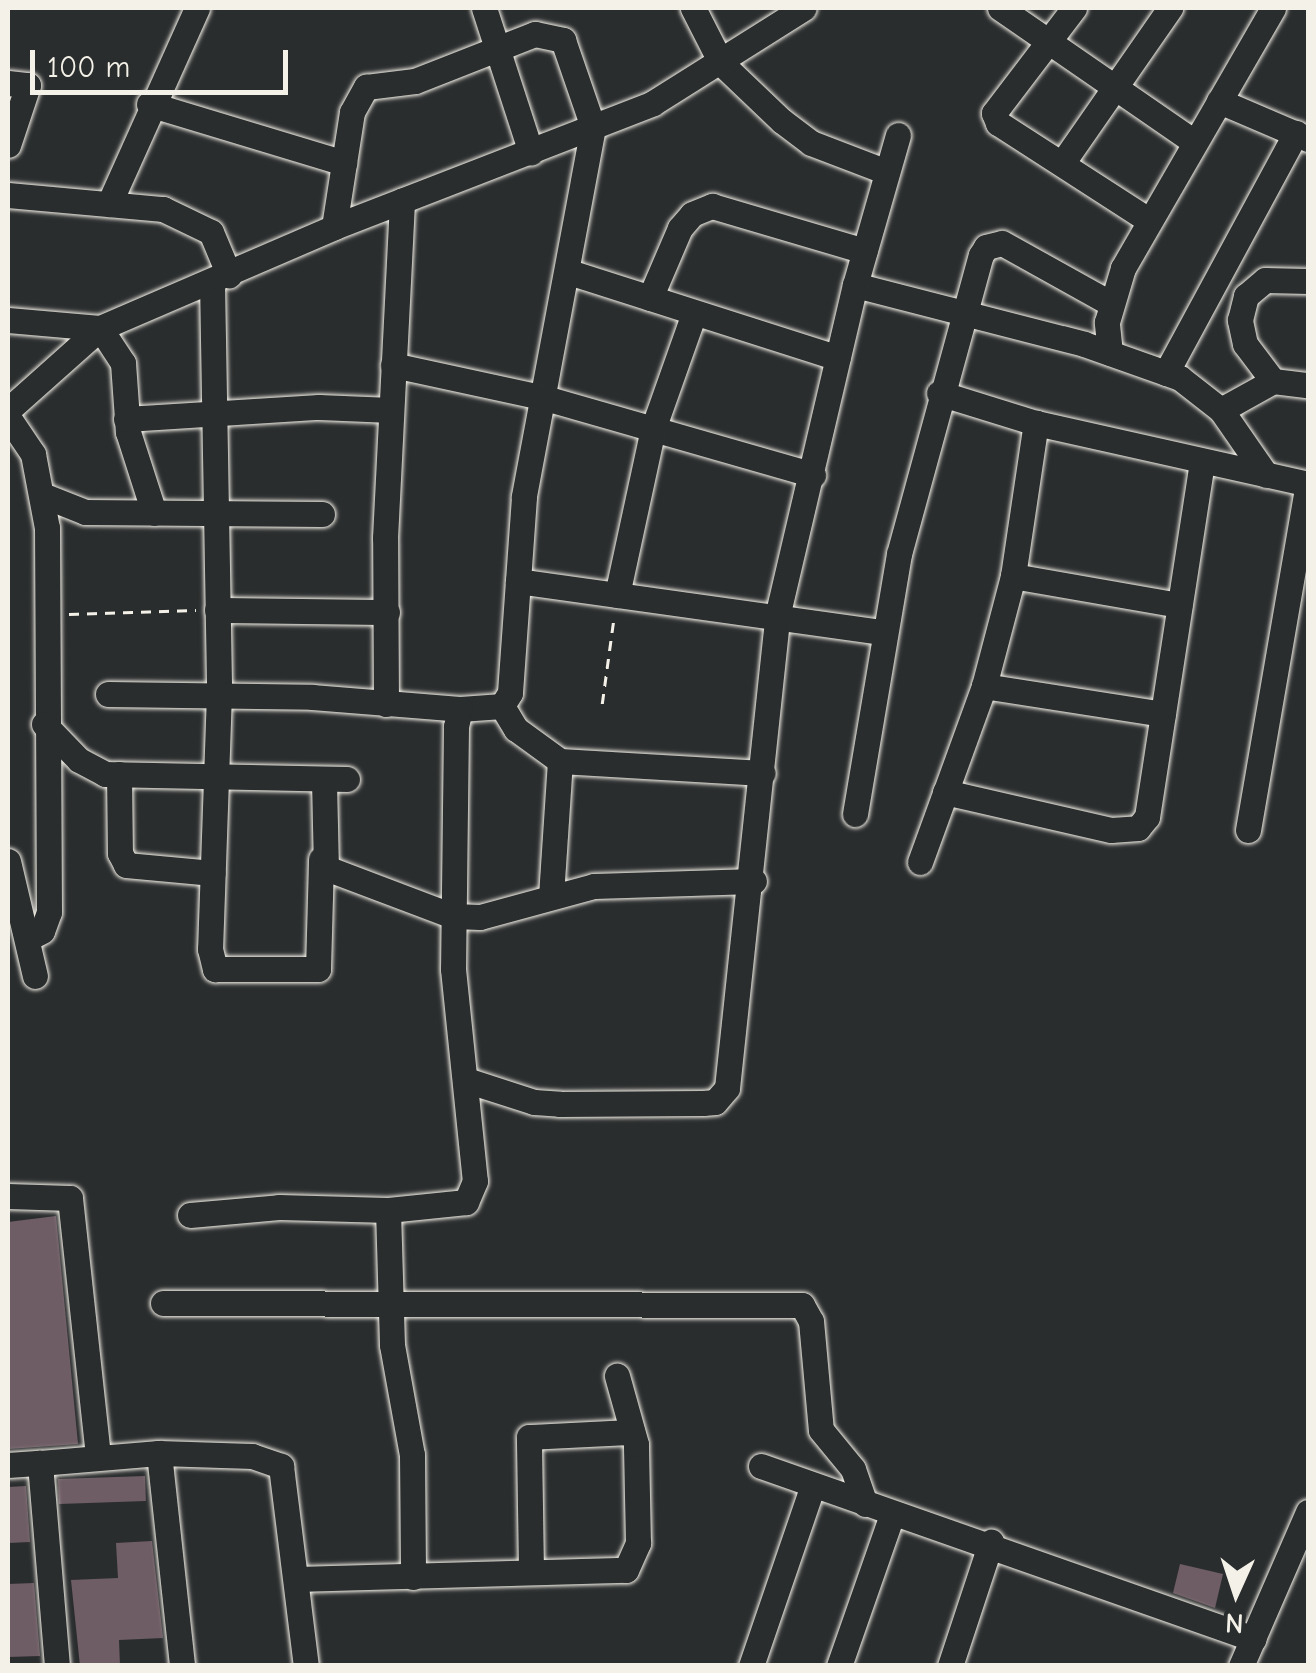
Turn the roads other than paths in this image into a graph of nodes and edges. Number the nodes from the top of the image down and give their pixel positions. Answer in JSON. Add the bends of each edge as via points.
{"nodes":[{"id":1,"x":197,"y":8,"type":"edge"},
{"id":2,"x":484,"y":8,"type":"edge"},
{"id":3,"x":693,"y":8,"type":"edge"},
{"id":4,"x":804,"y":8,"type":"edge"},
{"id":5,"x":1000,"y":8,"type":"edge"},
{"id":6,"x":1074,"y":8,"type":"edge"},
{"id":7,"x":1170,"y":8,"type":"edge"},
{"id":8,"x":1273,"y":8,"type":"edge"},
{"id":9,"x":1046,"y":42,"type":"junction"},
{"id":10,"x":496,"y":50,"type":"junction"},
{"id":11,"x":721,"y":63,"type":"junction"},
{"id":12,"x":8,"y":83,"type":"edge"},
{"id":13,"x":1113,"y":88,"type":"junction"},
{"id":14,"x":1220,"y":101,"type":"junction"},
{"id":15,"x":150,"y":104,"type":"junction"},
{"id":16,"x":593,"y":127,"type":"junction"},
{"id":17,"x":898,"y":135,"type":"dead end"},
{"id":18,"x":1302,"y":136,"type":"edge"},
{"id":19,"x":1194,"y":142,"type":"junction"},
{"id":20,"x":8,"y":145,"type":"edge"},
{"id":21,"x":530,"y":152,"type":"junction"},
{"id":22,"x":1063,"y":162,"type":"junction"},
{"id":23,"x":344,"y":163,"type":"junction"},
{"id":24,"x":887,"y":172,"type":"junction"},
{"id":25,"x":8,"y":195,"type":"edge"},
{"id":26,"x":402,"y":200,"type":"junction"},
{"id":27,"x":109,"y":204,"type":"junction"},
{"id":28,"x":1147,"y":219,"type":"junction"},
{"id":29,"x":334,"y":227,"type":"junction"},
{"id":30,"x":865,"y":251,"type":"junction"},
{"id":31,"x":570,"y":272,"type":"junction"},
{"id":32,"x":220,"y":279,"type":"junction"},
{"id":33,"x":1308,"y":281,"type":"edge"},
{"id":34,"x":855,"y":285,"type":"junction"},
{"id":35,"x":650,"y":298,"type":"junction"},
{"id":36,"x":1110,"y":302,"type":"junction"},
{"id":37,"x":694,"y":312,"type":"junction"},
{"id":38,"x":960,"y":316,"type":"junction"},
{"id":39,"x":8,"y":320,"type":"edge"},
{"id":40,"x":100,"y":328,"type":"junction"},
{"id":41,"x":1110,"y":353,"type":"junction"},
{"id":42,"x":838,"y":358,"type":"junction"},
{"id":43,"x":393,"y":365,"type":"junction"},
{"id":44,"x":1166,"y":373,"type":"junction"},
{"id":45,"x":1273,"y":381,"type":"junction"},
{"id":46,"x":1308,"y":384,"type":"edge"},
{"id":47,"x":939,"y":393,"type":"junction"},
{"id":48,"x":545,"y":398,"type":"junction"},
{"id":49,"x":8,"y":410,"type":"edge"},
{"id":50,"x":391,"y":410,"type":"junction"},
{"id":51,"x":1222,"y":410,"type":"junction"},
{"id":52,"x":211,"y":412,"type":"junction"},
{"id":53,"x":8,"y":417,"type":"edge"},
{"id":54,"x":126,"y":418,"type":"junction"},
{"id":55,"x":1036,"y":422,"type":"junction"},
{"id":56,"x":653,"y":429,"type":"junction"},
{"id":57,"x":1202,"y":462,"type":"junction"},
{"id":58,"x":813,"y":475,"type":"junction"},
{"id":59,"x":1266,"y":475,"type":"junction"},
{"id":60,"x":1308,"y":484,"type":"edge"},
{"id":61,"x":45,"y":496,"type":"junction"},
{"id":62,"x":214,"y":512,"type":"junction"},
{"id":63,"x":154,"y":513,"type":"junction"},
{"id":64,"x":322,"y":514,"type":"dead end"},
{"id":65,"x":1013,"y":576,"type":"junction"},
{"id":66,"x":518,"y":581,"type":"junction"},
{"id":67,"x":618,"y":594,"type":"junction"},
{"id":68,"x":1180,"y":605,"type":"junction"},
{"id":69,"x":217,"y":610,"type":"junction"},
{"id":70,"x":388,"y":612,"type":"junction"},
{"id":71,"x":778,"y":618,"type":"junction"},
{"id":72,"x":882,"y":632,"type":"junction"},
{"id":73,"x":984,"y":686,"type":"junction"},
{"id":74,"x":219,"y":693,"type":"junction"},
{"id":75,"x":108,"y":694,"type":"dead end"},
{"id":76,"x":386,"y":704,"type":"junction"},
{"id":77,"x":502,"y":706,"type":"junction"},
{"id":78,"x":460,"y":709,"type":"junction"},
{"id":79,"x":1162,"y":714,"type":"junction"},
{"id":80,"x":44,"y":724,"type":"junction"},
{"id":81,"x":560,"y":760,"type":"junction"},
{"id":82,"x":763,"y":772,"type":"junction"},
{"id":83,"x":119,"y":774,"type":"junction"},
{"id":84,"x":215,"y":775,"type":"junction"},
{"id":85,"x":945,"y":792,"type":"junction"},
{"id":86,"x":855,"y":814,"type":"dead end"},
{"id":87,"x":1248,"y":830,"type":"dead end"},
{"id":88,"x":321,"y":859,"type":"junction"},
{"id":89,"x":8,"y":861,"type":"edge"},
{"id":90,"x":920,"y":862,"type":"dead end"},
{"id":91,"x":214,"y":873,"type":"junction"},
{"id":92,"x":754,"y":882,"type":"junction"},
{"id":93,"x":552,"y":896,"type":"junction"},
{"id":94,"x":453,"y":916,"type":"junction"},
{"id":95,"x":28,"y":938,"type":"junction"},
{"id":96,"x":35,"y":976,"type":"dead end"},
{"id":97,"x":470,"y":1081,"type":"junction"},
{"id":98,"x":8,"y":1196,"type":"edge"},
{"id":99,"x":388,"y":1210,"type":"junction"},
{"id":100,"x":190,"y":1215,"type":"dead end"},
{"id":101,"x":164,"y":1303,"type":"dead end"},
{"id":102,"x":388,"y":1307,"type":"junction"},
{"id":103,"x":617,"y":1376,"type":"dead end"},
{"id":104,"x":632,"y":1432,"type":"junction"},
{"id":105,"x":159,"y":1453,"type":"junction"},
{"id":106,"x":98,"y":1456,"type":"junction"},
{"id":107,"x":40,"y":1463,"type":"junction"},
{"id":108,"x":8,"y":1465,"type":"edge"},
{"id":109,"x":761,"y":1466,"type":"dead end"},
{"id":110,"x":813,"y":1485,"type":"junction"},
{"id":111,"x":864,"y":1504,"type":"junction"},
{"id":112,"x":1308,"y":1512,"type":"edge"},
{"id":113,"x":892,"y":1515,"type":"junction"},
{"id":114,"x":991,"y":1542,"type":"junction"},
{"id":115,"x":531,"y":1570,"type":"junction"},
{"id":116,"x":412,"y":1577,"type":"junction"},
{"id":117,"x":296,"y":1580,"type":"junction"},
{"id":118,"x":1254,"y":1639,"type":"junction"},
{"id":119,"x":56,"y":1666,"type":"edge"},
{"id":120,"x":182,"y":1666,"type":"edge"},
{"id":121,"x":306,"y":1666,"type":"edge"},
{"id":122,"x":751,"y":1666,"type":"edge"},
{"id":123,"x":839,"y":1666,"type":"edge"},
{"id":124,"x":950,"y":1666,"type":"edge"},
{"id":125,"x":1241,"y":1666,"type":"edge"}],
"edges":[{"from":1,"to":15,"type":"street"},
{"from":2,"to":10,"type":"street"},
{"from":3,"to":11,"type":"street"},
{"from":4,"to":11,"type":"street"},
{"from":5,"to":9,"type":"street"},
{"from":6,"to":9,"type":"street"},
{"from":7,"to":13,"type":"street"},
{"from":8,"to":14,"type":"street"},
{"from":9,"to":13,"type":"street"},
{"from":9,"to":22,"type":"street","via":[[994,113],[998,123]]},
{"from":10,"to":16,"type":"street","via":[[534,34],[562,40]]},
{"from":10,"to":21,"type":"street"},
{"from":10,"to":23,"type":"street","via":[[415,81],[366,87],[352,112]]},
{"from":11,"to":16,"type":"street","via":[[653,103]]},
{"from":11,"to":24,"type":"street","via":[[811,143]]},
{"from":12,"to":20,"type":"street","via":[[28,85]]},
{"from":13,"to":19,"type":"street"},
{"from":13,"to":22,"type":"street"},
{"from":14,"to":18,"type":"street"},
{"from":14,"to":19,"type":"street"},
{"from":15,"to":23,"type":"street"},
{"from":15,"to":27,"type":"street"},
{"from":16,"to":21,"type":"street"},
{"from":16,"to":31,"type":"street"},
{"from":17,"to":24,"type":"street"},
{"from":18,"to":44,"type":"street"},
{"from":19,"to":28,"type":"street"},
{"from":21,"to":26,"type":"street"},
{"from":22,"to":28,"type":"street"},
{"from":23,"to":29,"type":"street"},
{"from":24,"to":30,"type":"street"},
{"from":25,"to":27,"type":"street"},
{"from":26,"to":29,"type":"street"},
{"from":26,"to":43,"type":"street"},
{"from":27,"to":32,"type":"street","via":[[189,219],[220,245]]},
{"from":28,"to":36,"type":"street"},
{"from":29,"to":32,"type":"street"},
{"from":30,"to":34,"type":"street"},
{"from":30,"to":35,"type":"street","via":[[712,206],[680,228]]},
{"from":31,"to":35,"type":"street"},
{"from":31,"to":48,"type":"street"},
{"from":32,"to":40,"type":"street"},
{"from":32,"to":52,"type":"street"},
{"from":33,"to":45,"type":"street","via":[[1265,280],[1246,296],[1244,344]]},
{"from":34,"to":38,"type":"street"},
{"from":34,"to":42,"type":"street"},
{"from":35,"to":37,"type":"street"},
{"from":36,"to":38,"type":"street","via":[[994,243],[981,255]]},
{"from":36,"to":41,"type":"street"},
{"from":37,"to":42,"type":"street"},
{"from":37,"to":56,"type":"street"},
{"from":38,"to":41,"type":"street"},
{"from":38,"to":47,"type":"street"},
{"from":39,"to":40,"type":"street"},
{"from":40,"to":49,"type":"street"},
{"from":40,"to":54,"type":"street","via":[[123,363]]},
{"from":41,"to":44,"type":"street"},
{"from":42,"to":58,"type":"street"},
{"from":43,"to":48,"type":"street"},
{"from":43,"to":50,"type":"street"},
{"from":44,"to":51,"type":"street"},
{"from":45,"to":46,"type":"street"},
{"from":45,"to":51,"type":"street"},
{"from":47,"to":55,"type":"street"},
{"from":47,"to":72,"type":"street"},
{"from":48,"to":56,"type":"street"},
{"from":48,"to":66,"type":"street","via":[[524,497]]},
{"from":50,"to":52,"type":"street"},
{"from":50,"to":70,"type":"street"},
{"from":51,"to":59,"type":"street"},
{"from":52,"to":54,"type":"street"},
{"from":52,"to":62,"type":"street"},
{"from":53,"to":61,"type":"street","via":[[33,454]]},
{"from":54,"to":63,"type":"street"},
{"from":55,"to":57,"type":"street"},
{"from":55,"to":65,"type":"street"},
{"from":56,"to":58,"type":"street"},
{"from":56,"to":67,"type":"street"},
{"from":57,"to":59,"type":"street"},
{"from":57,"to":68,"type":"street"},
{"from":58,"to":71,"type":"street"},
{"from":59,"to":60,"type":"street"},
{"from":60,"to":87,"type":"street"},
{"from":61,"to":63,"type":"street","via":[[85,512]]},
{"from":61,"to":80,"type":"street"},
{"from":62,"to":63,"type":"street"},
{"from":62,"to":64,"type":"street"},
{"from":62,"to":69,"type":"street"},
{"from":65,"to":68,"type":"street"},
{"from":65,"to":73,"type":"street"},
{"from":66,"to":67,"type":"street"},
{"from":66,"to":77,"type":"street","via":[[510,693]]},
{"from":67,"to":71,"type":"street"},
{"from":68,"to":79,"type":"street"},
{"from":69,"to":70,"type":"street"},
{"from":69,"to":74,"type":"street"},
{"from":70,"to":76,"type":"street"},
{"from":71,"to":72,"type":"street"},
{"from":71,"to":82,"type":"street"},
{"from":72,"to":86,"type":"street"},
{"from":73,"to":79,"type":"street"},
{"from":73,"to":85,"type":"street"},
{"from":74,"to":75,"type":"street"},
{"from":74,"to":76,"type":"street"},
{"from":74,"to":84,"type":"street"},
{"from":76,"to":78,"type":"street"},
{"from":77,"to":78,"type":"street"},
{"from":77,"to":81,"type":"street","via":[[516,729]]},
{"from":78,"to":94,"type":"street"},
{"from":79,"to":85,"type":"street","via":[[1147,818],[1138,828],[1111,830]]},
{"from":80,"to":83,"type":"street","via":[[92,770]]},
{"from":80,"to":95,"type":"street","via":[[49,912],[42,931]]},
{"from":81,"to":82,"type":"street"},
{"from":81,"to":93,"type":"street"},
{"from":82,"to":92,"type":"street"},
{"from":83,"to":84,"type":"street"},
{"from":83,"to":91,"type":"street","via":[[120,853],[126,865]]},
{"from":84,"to":88,"type":"street","via":[[335,780]]},
{"from":84,"to":91,"type":"street"},
{"from":85,"to":90,"type":"street"},
{"from":88,"to":91,"type":"street","via":[[320,962],[310,974],[215,970]]},
{"from":88,"to":94,"type":"street","via":[[334,874],[420,899]]},
{"from":89,"to":95,"type":"street"},
{"from":92,"to":93,"type":"street","via":[[650,881]]},
{"from":92,"to":97,"type":"street","via":[[732,1073],[715,1102],[534,1102]]},
{"from":93,"to":94,"type":"street","via":[[480,916]]},
{"from":94,"to":97,"type":"street","via":[[453,969]]},
{"from":95,"to":96,"type":"street"},
{"from":97,"to":99,"type":"street","via":[[472,1194],[453,1206]]},
{"from":98,"to":106,"type":"street","via":[[70,1198]]},
{"from":99,"to":100,"type":"street","via":[[279,1207]]},
{"from":99,"to":102,"type":"street"},
{"from":101,"to":102,"type":"street"},
{"from":102,"to":111,"type":"street","via":[[802,1305],[811,1321],[820,1430],[852,1470]]},
{"from":102,"to":116,"type":"street","via":[[412,1455]]},
{"from":103,"to":104,"type":"street"},
{"from":104,"to":115,"type":"street","via":[[530,1437]]},
{"from":104,"to":115,"type":"street","via":[[635,1560],[614,1572]]},
{"from":105,"to":106,"type":"street"},
{"from":105,"to":117,"type":"street","via":[[252,1456],[282,1466]]},
{"from":105,"to":120,"type":"street"},
{"from":106,"to":107,"type":"street"},
{"from":107,"to":108,"type":"street"},
{"from":107,"to":119,"type":"street"},
{"from":109,"to":110,"type":"street"},
{"from":110,"to":111,"type":"street"},
{"from":110,"to":122,"type":"street"},
{"from":111,"to":113,"type":"street"},
{"from":112,"to":118,"type":"street"},
{"from":113,"to":114,"type":"street"},
{"from":113,"to":123,"type":"street"},
{"from":114,"to":118,"type":"street"},
{"from":114,"to":124,"type":"street"},
{"from":115,"to":116,"type":"street"},
{"from":116,"to":117,"type":"street"},
{"from":117,"to":121,"type":"street"},
{"from":118,"to":125,"type":"street"}]}
